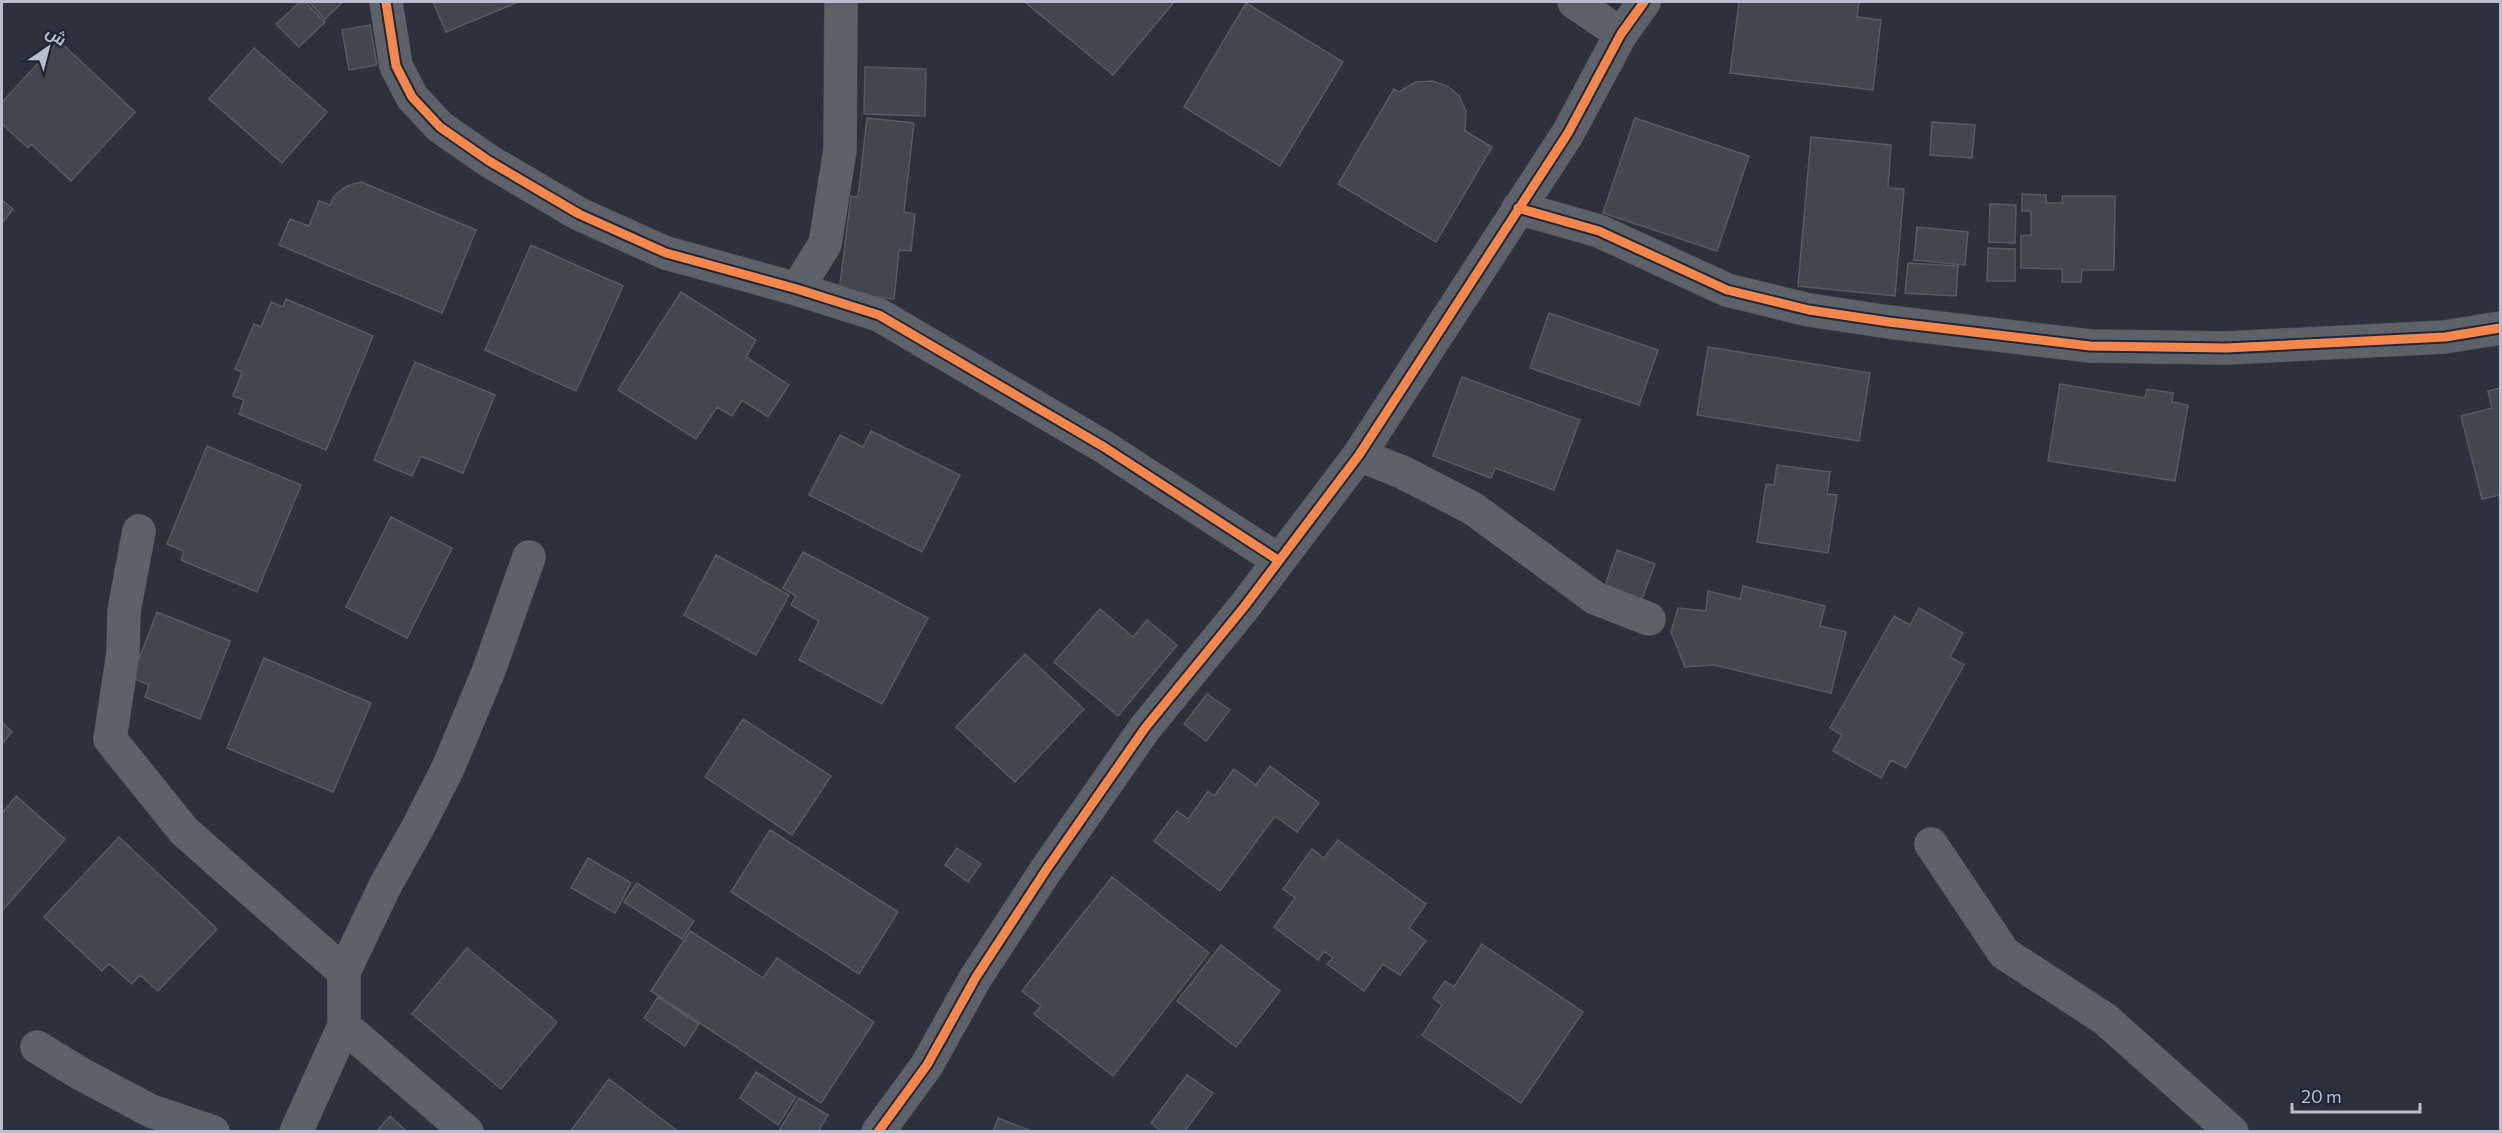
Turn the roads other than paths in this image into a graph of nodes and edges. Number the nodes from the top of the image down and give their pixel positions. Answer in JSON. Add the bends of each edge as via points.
{"nodes":[{"id":1,"x":386,"y":2,"type":"edge"},
{"id":2,"x":842,"y":2,"type":"edge"},
{"id":3,"x":1574,"y":2,"type":"edge"},
{"id":4,"x":1644,"y":2,"type":"edge"},
{"id":5,"x":1621,"y":34,"type":"junction"},
{"id":6,"x":1518,"y":208,"type":"junction"},
{"id":7,"x":797,"y":289,"type":"junction"},
{"id":8,"x":2500,"y":328,"type":"edge"},
{"id":9,"x":1359,"y":455,"type":"junction"},
{"id":10,"x":139,"y":531,"type":"dead end"},
{"id":11,"x":529,"y":557,"type":"dead end"},
{"id":12,"x":1278,"y":560,"type":"junction"},
{"id":13,"x":1649,"y":619,"type":"dead end"},
{"id":14,"x":1931,"y":844,"type":"dead end"},
{"id":15,"x":344,"y":972,"type":"junction"},
{"id":16,"x":344,"y":1026,"type":"junction"},
{"id":17,"x":37,"y":1047,"type":"dead end"},
{"id":18,"x":213,"y":1131,"type":"edge"},
{"id":19,"x":298,"y":1131,"type":"edge"},
{"id":20,"x":467,"y":1131,"type":"edge"},
{"id":21,"x":878,"y":1131,"type":"edge"},
{"id":22,"x":2232,"y":1131,"type":"edge"}],
"edges":[{"from":1,"to":7,"type":"street","via":[[396,66],[412,97],[440,127],[479,155],[579,214],[666,253]]},
{"from":2,"to":7,"type":"street","via":[[840,150],[825,244]]},
{"from":3,"to":5,"type":"street"},
{"from":4,"to":5,"type":"street"},
{"from":5,"to":6,"type":"street","via":[[1568,133]]},
{"from":6,"to":8,"type":"street","via":[[1599,231],[1727,290],[1809,310],[1889,322],[2090,346],[2226,348],[2445,337]]},
{"from":6,"to":9,"type":"street"},
{"from":7,"to":12,"type":"street","via":[[879,315],[1104,447]]},
{"from":9,"to":12,"type":"street"},
{"from":9,"to":13,"type":"street","via":[[1472,508],[1595,598]]},
{"from":10,"to":15,"type":"street","via":[[124,611],[123,653],[110,739],[184,831]]},
{"from":11,"to":15,"type":"street","via":[[489,670],[448,768]]},
{"from":12,"to":21,"type":"street","via":[[1098,794],[976,977],[927,1065]]},
{"from":14,"to":22,"type":"street","via":[[2004,953],[2105,1019]]},
{"from":15,"to":16,"type":"street"},
{"from":16,"to":19,"type":"street"},
{"from":16,"to":20,"type":"street"},
{"from":17,"to":18,"type":"street","via":[[151,1111]]}]}
